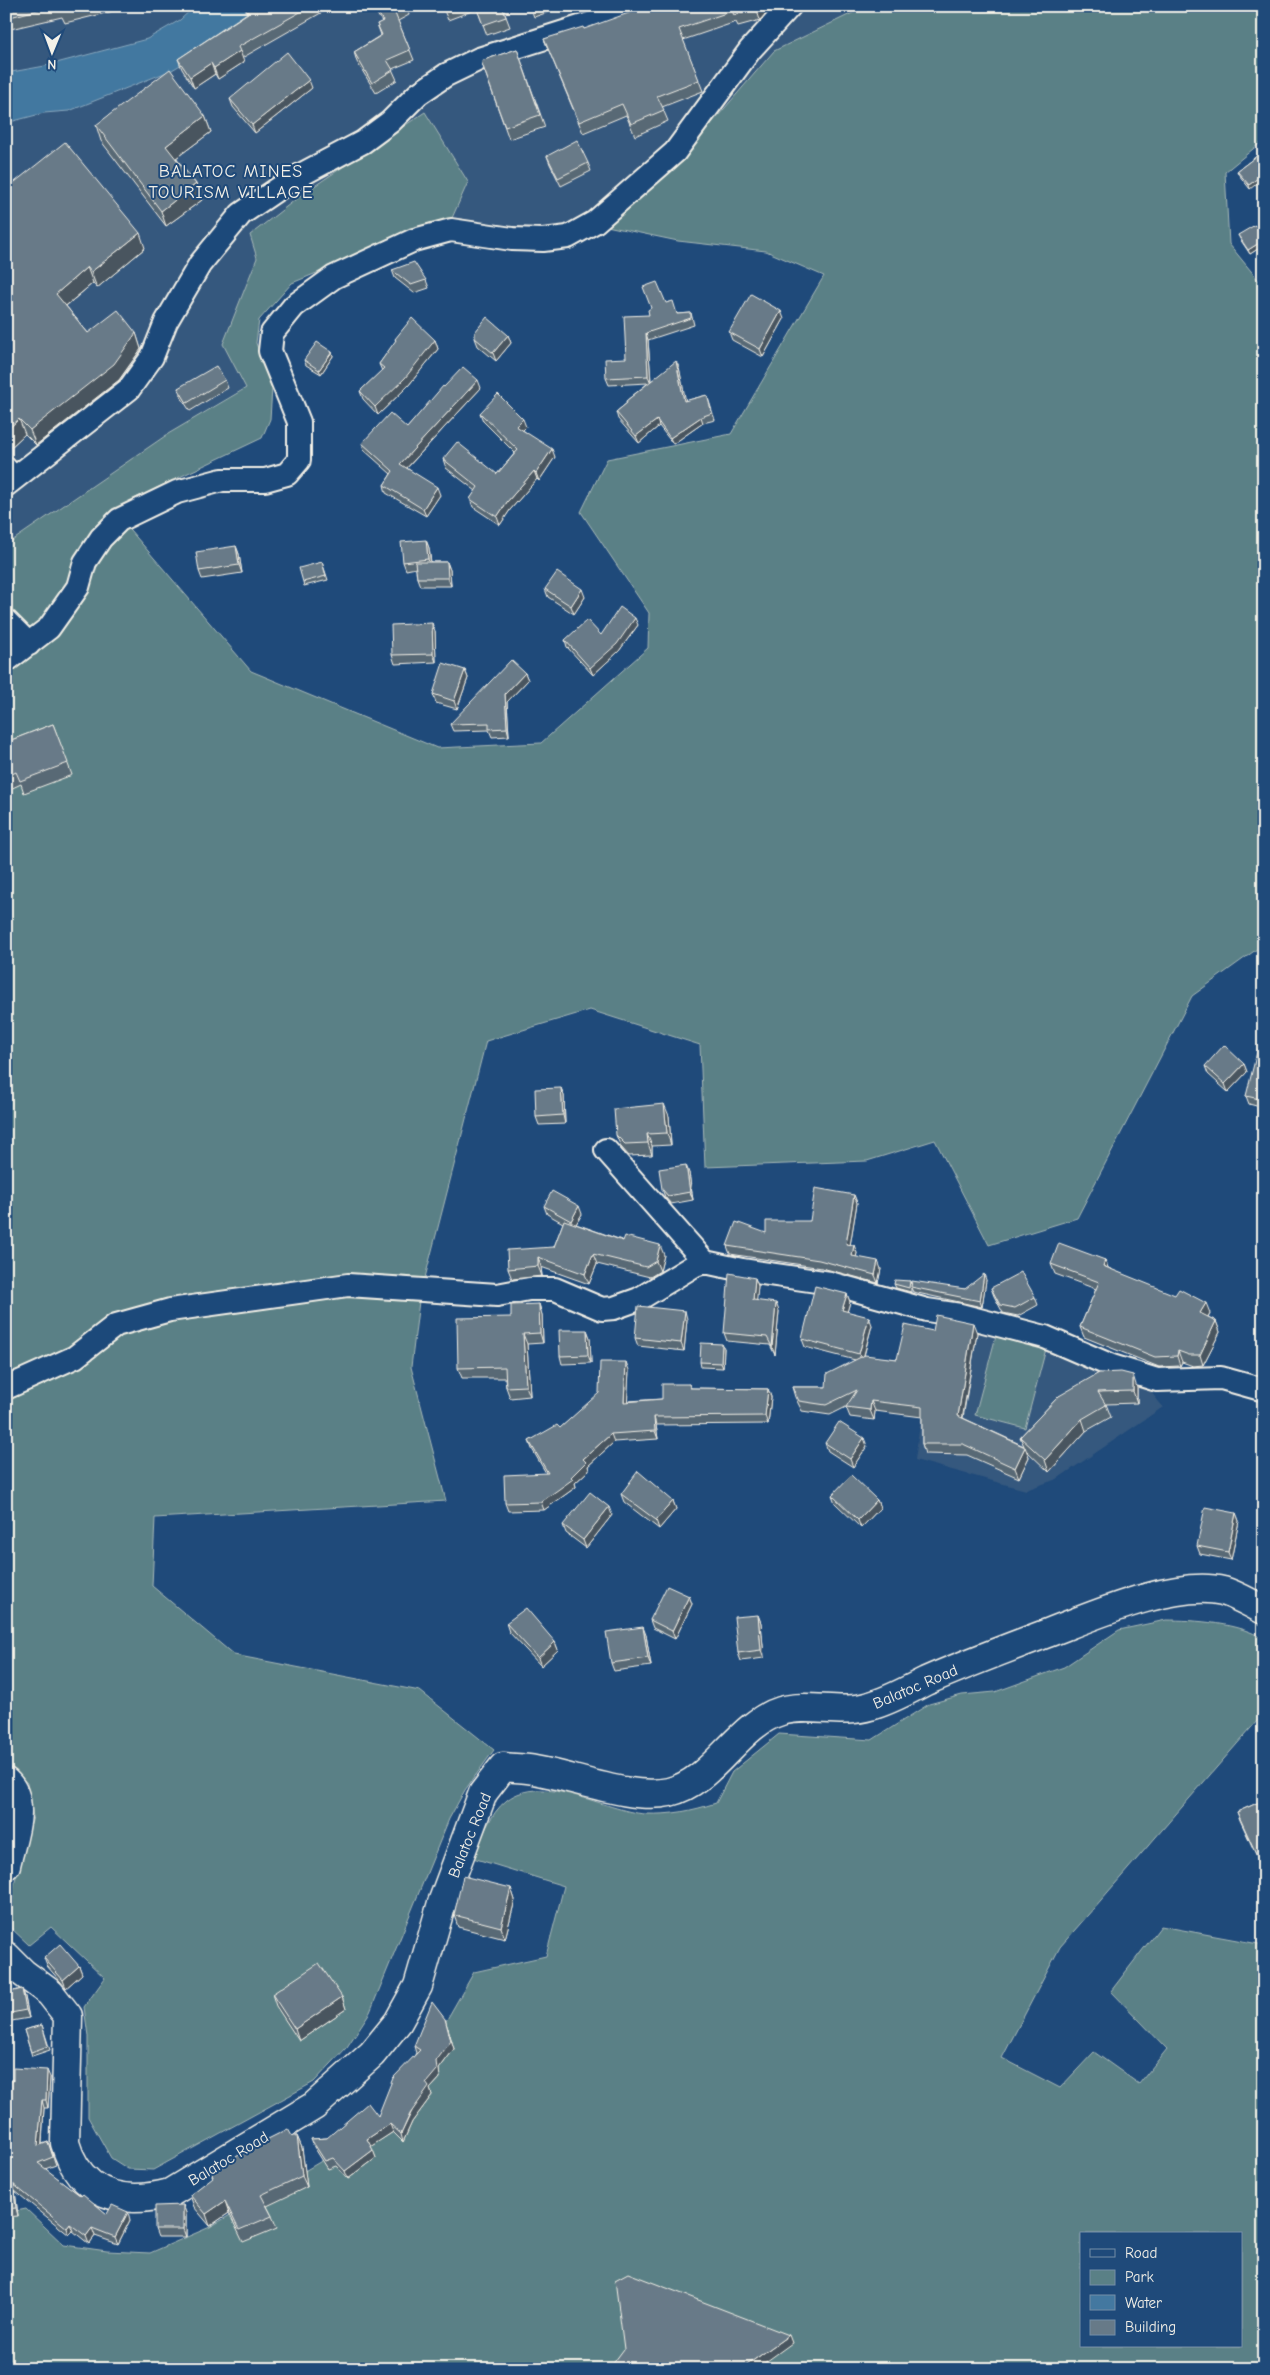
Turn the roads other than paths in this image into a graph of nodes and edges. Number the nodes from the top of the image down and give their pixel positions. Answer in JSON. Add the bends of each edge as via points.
{"nodes":[{"id":1,"x":646,"y":6,"type":"edge"},
{"id":2,"x":790,"y":6,"type":"edge"},
{"id":3,"x":10,"y":473,"type":"edge"},
{"id":4,"x":6,"y":621,"type":"edge"},
{"id":5,"x":29,"y":644,"type":"junction"},
{"id":6,"x":6,"y":661,"type":"edge"},
{"id":7,"x":606,"y":1150,"type":"dead end"},
{"id":8,"x":705,"y":1262,"type":"junction"},
{"id":9,"x":6,"y":1388,"type":"edge"},
{"id":10,"x":1264,"y":1390,"type":"edge"},
{"id":11,"x":1264,"y":1610,"type":"edge"},
{"id":12,"x":6,"y":1782,"type":"edge"},
{"id":13,"x":6,"y":1865,"type":"edge"},
{"id":14,"x":6,"y":1956,"type":"edge"}],
"edges":[{"from":1,"to":3,"type":"street","via":[[479,59],[446,75],[418,94],[390,122],[363,142],[291,180],[240,214],[200,264],[166,322],[152,357],[129,389]]},
{"from":2,"to":5,"type":"street","via":[[750,50],[675,152],[595,222],[568,237],[543,240],[451,230],[423,237],[334,277],[294,306],[272,333],[270,351],[298,422],[299,460],[287,474],[265,480],[222,480],[178,492],[119,520],[100,538],[85,562],[78,588],[49,628]]},
{"from":4,"to":5,"type":"street"},
{"from":5,"to":6,"type":"street"},
{"from":7,"to":8,"type":"street"},
{"from":8,"to":9,"type":"street","via":[[639,1299],[602,1309],[555,1289],[529,1289],[497,1295],[348,1285],[170,1310],[116,1325],[75,1357]]},
{"from":8,"to":10,"type":"street","via":[[830,1283],[927,1310],[960,1314],[1045,1337],[1112,1366],[1157,1380],[1221,1378]]},
{"from":11,"to":14,"type":"main road","name":"Balatoc Road","via":[[1222,1591],[1198,1589],[1163,1594],[1120,1606],[963,1666],[869,1707],[846,1711],[780,1711],[756,1725],[686,1787],[667,1793],[635,1792],[529,1769],[503,1767],[483,1793],[445,1895],[418,1986],[398,2022],[372,2054],[314,2106],[170,2193],[157,2197],[121,2198],[97,2189],[79,2175],[70,2161],[65,2143],[68,2016],[50,1993]]},
{"from":12,"to":13,"type":"main road","via":[[16,1799],[17,1809]]}]}
